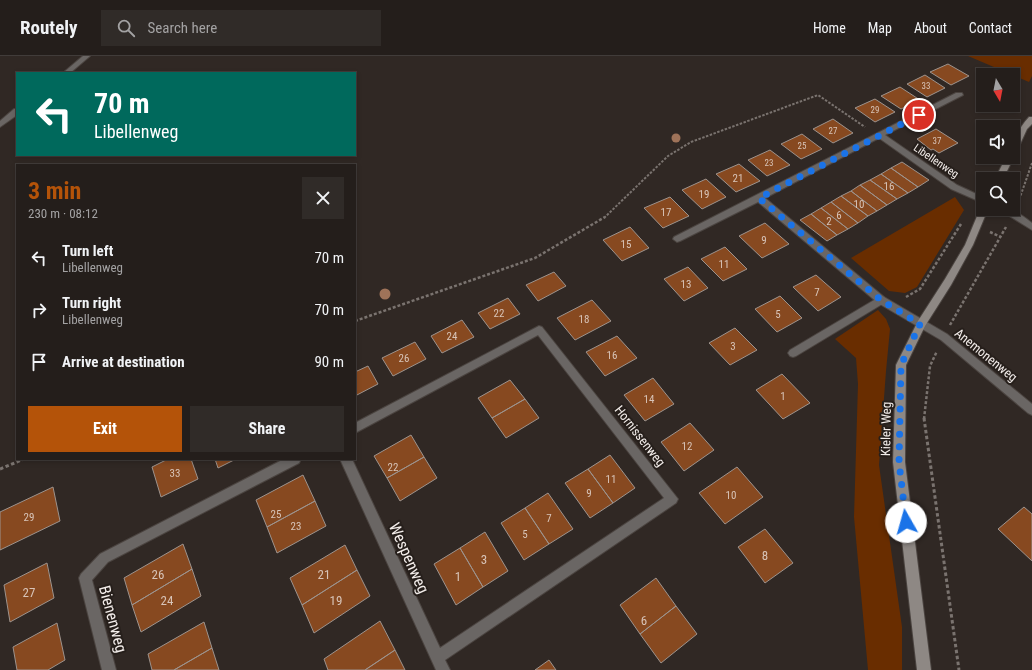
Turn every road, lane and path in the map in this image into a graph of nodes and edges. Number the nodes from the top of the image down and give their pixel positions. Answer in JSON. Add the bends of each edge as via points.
{"nodes":[{"id":1,"x":87,"y":56,"type":"edge"},
{"id":2,"x":67,"y":72,"type":"edge"},
{"id":3,"x":959,"y":95,"type":"dead end"},
{"id":4,"x":16,"y":112,"type":"edge"},
{"id":5,"x":1032,"y":119,"type":"edge"},
{"id":6,"x":0,"y":125,"type":"edge"},
{"id":7,"x":879,"y":136,"type":"junction"},
{"id":8,"x":1020,"y":136,"type":"edge"},
{"id":9,"x":1032,"y":163,"type":"edge"},
{"id":10,"x":976,"y":197,"type":"edge"},
{"id":11,"x":1020,"y":197,"type":"edge"},
{"id":12,"x":759,"y":198,"type":"junction"},
{"id":13,"x":981,"y":216,"type":"edge"},
{"id":14,"x":1013,"y":216,"type":"edge"},
{"id":15,"x":1017,"y":216,"type":"edge"},
{"id":16,"x":963,"y":220,"type":"dead end"},
{"id":17,"x":1032,"y":227,"type":"edge"},
{"id":18,"x":677,"y":239,"type":"dead end"},
{"id":19,"x":881,"y":300,"type":"junction"},
{"id":20,"x":356,"y":322,"type":"edge"},
{"id":21,"x":920,"y":324,"type":"junction"},
{"id":22,"x":944,"y":337,"type":"junction"},
{"id":23,"x":793,"y":353,"type":"dead end"},
{"id":24,"x":1032,"y":410,"type":"edge"},
{"id":25,"x":356,"y":427,"type":"edge"},
{"id":26,"x":22,"y":460,"type":"edge"},
{"id":27,"x":292,"y":460,"type":"edge"},
{"id":28,"x":346,"y":460,"type":"edge"},
{"id":29,"x":0,"y":469,"type":"edge"},
{"id":30,"x":437,"y":658,"type":"junction"},
{"id":31,"x":109,"y":670,"type":"edge"},
{"id":32,"x":443,"y":670,"type":"edge"},
{"id":33,"x":924,"y":670,"type":"edge"},
{"id":34,"x":959,"y":670,"type":"edge"}],
"edges":[{"from":1,"to":2,"type":"street"},
{"from":3,"to":7,"type":"street"},
{"from":4,"to":6,"type":"street"},
{"from":5,"to":8,"type":"street"},
{"from":7,"to":10,"type":"street","name":"Libellenweg","via":[[954,187]]},
{"from":7,"to":12,"type":"street"},
{"from":7,"to":20,"type":"path","via":[[818,95],[691,142],[668,156],[607,216],[535,258]]},
{"from":9,"to":11,"type":"path"},
{"from":12,"to":18,"type":"street"},
{"from":12,"to":19,"type":"street"},
{"from":13,"to":21,"type":"street","name":"Kieler Weg","via":[[969,245]]},
{"from":14,"to":22,"type":"path"},
{"from":15,"to":17,"type":"street"},
{"from":16,"to":19,"type":"path","via":[[920,289],[904,298]]},
{"from":19,"to":21,"type":"street"},
{"from":19,"to":23,"type":"street"},
{"from":21,"to":22,"type":"street","name":"Anemonenweg"},
{"from":21,"to":33,"type":"street","name":"Kieler Weg","via":[[901,365],[899,462]]},
{"from":22,"to":24,"type":"street","name":"Anemonenweg"},
{"from":22,"to":34,"type":"path","via":[[930,366],[924,418]]},
{"from":25,"to":30,"type":"street","name":"Hornissenweg","via":[[539,330],[672,499]]},
{"from":26,"to":29,"type":"path"},
{"from":27,"to":31,"type":"street","name":"Bienenweg","via":[[104,558],[85,578]]},
{"from":28,"to":30,"type":"street","name":"Wespenweg"},
{"from":30,"to":32,"type":"street","name":"Wespenweg"}]}
